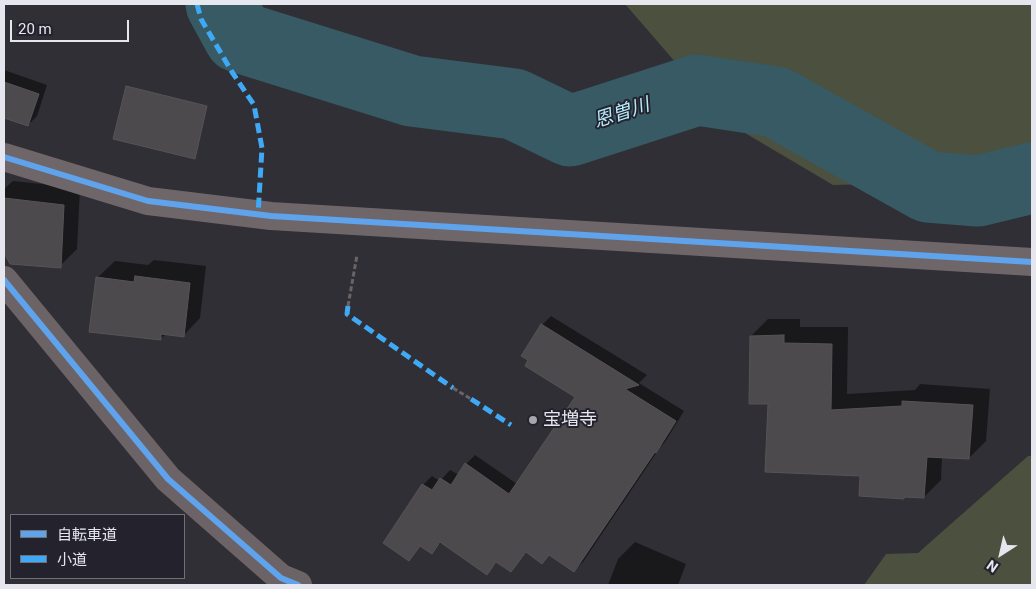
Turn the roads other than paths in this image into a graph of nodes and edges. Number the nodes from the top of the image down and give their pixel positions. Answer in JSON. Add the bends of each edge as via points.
{"nodes":[{"id":1,"x":4,"y":157,"type":"edge"},
{"id":2,"x":1032,"y":262,"type":"edge"},
{"id":3,"x":4,"y":280,"type":"edge"},
{"id":4,"x":292,"y":584,"type":"edge"}],
"edges":[{"from":1,"to":2,"type":"street","via":[[148,201],[271,216]]},
{"from":3,"to":4,"type":"street","via":[[168,479],[281,578]]}]}
